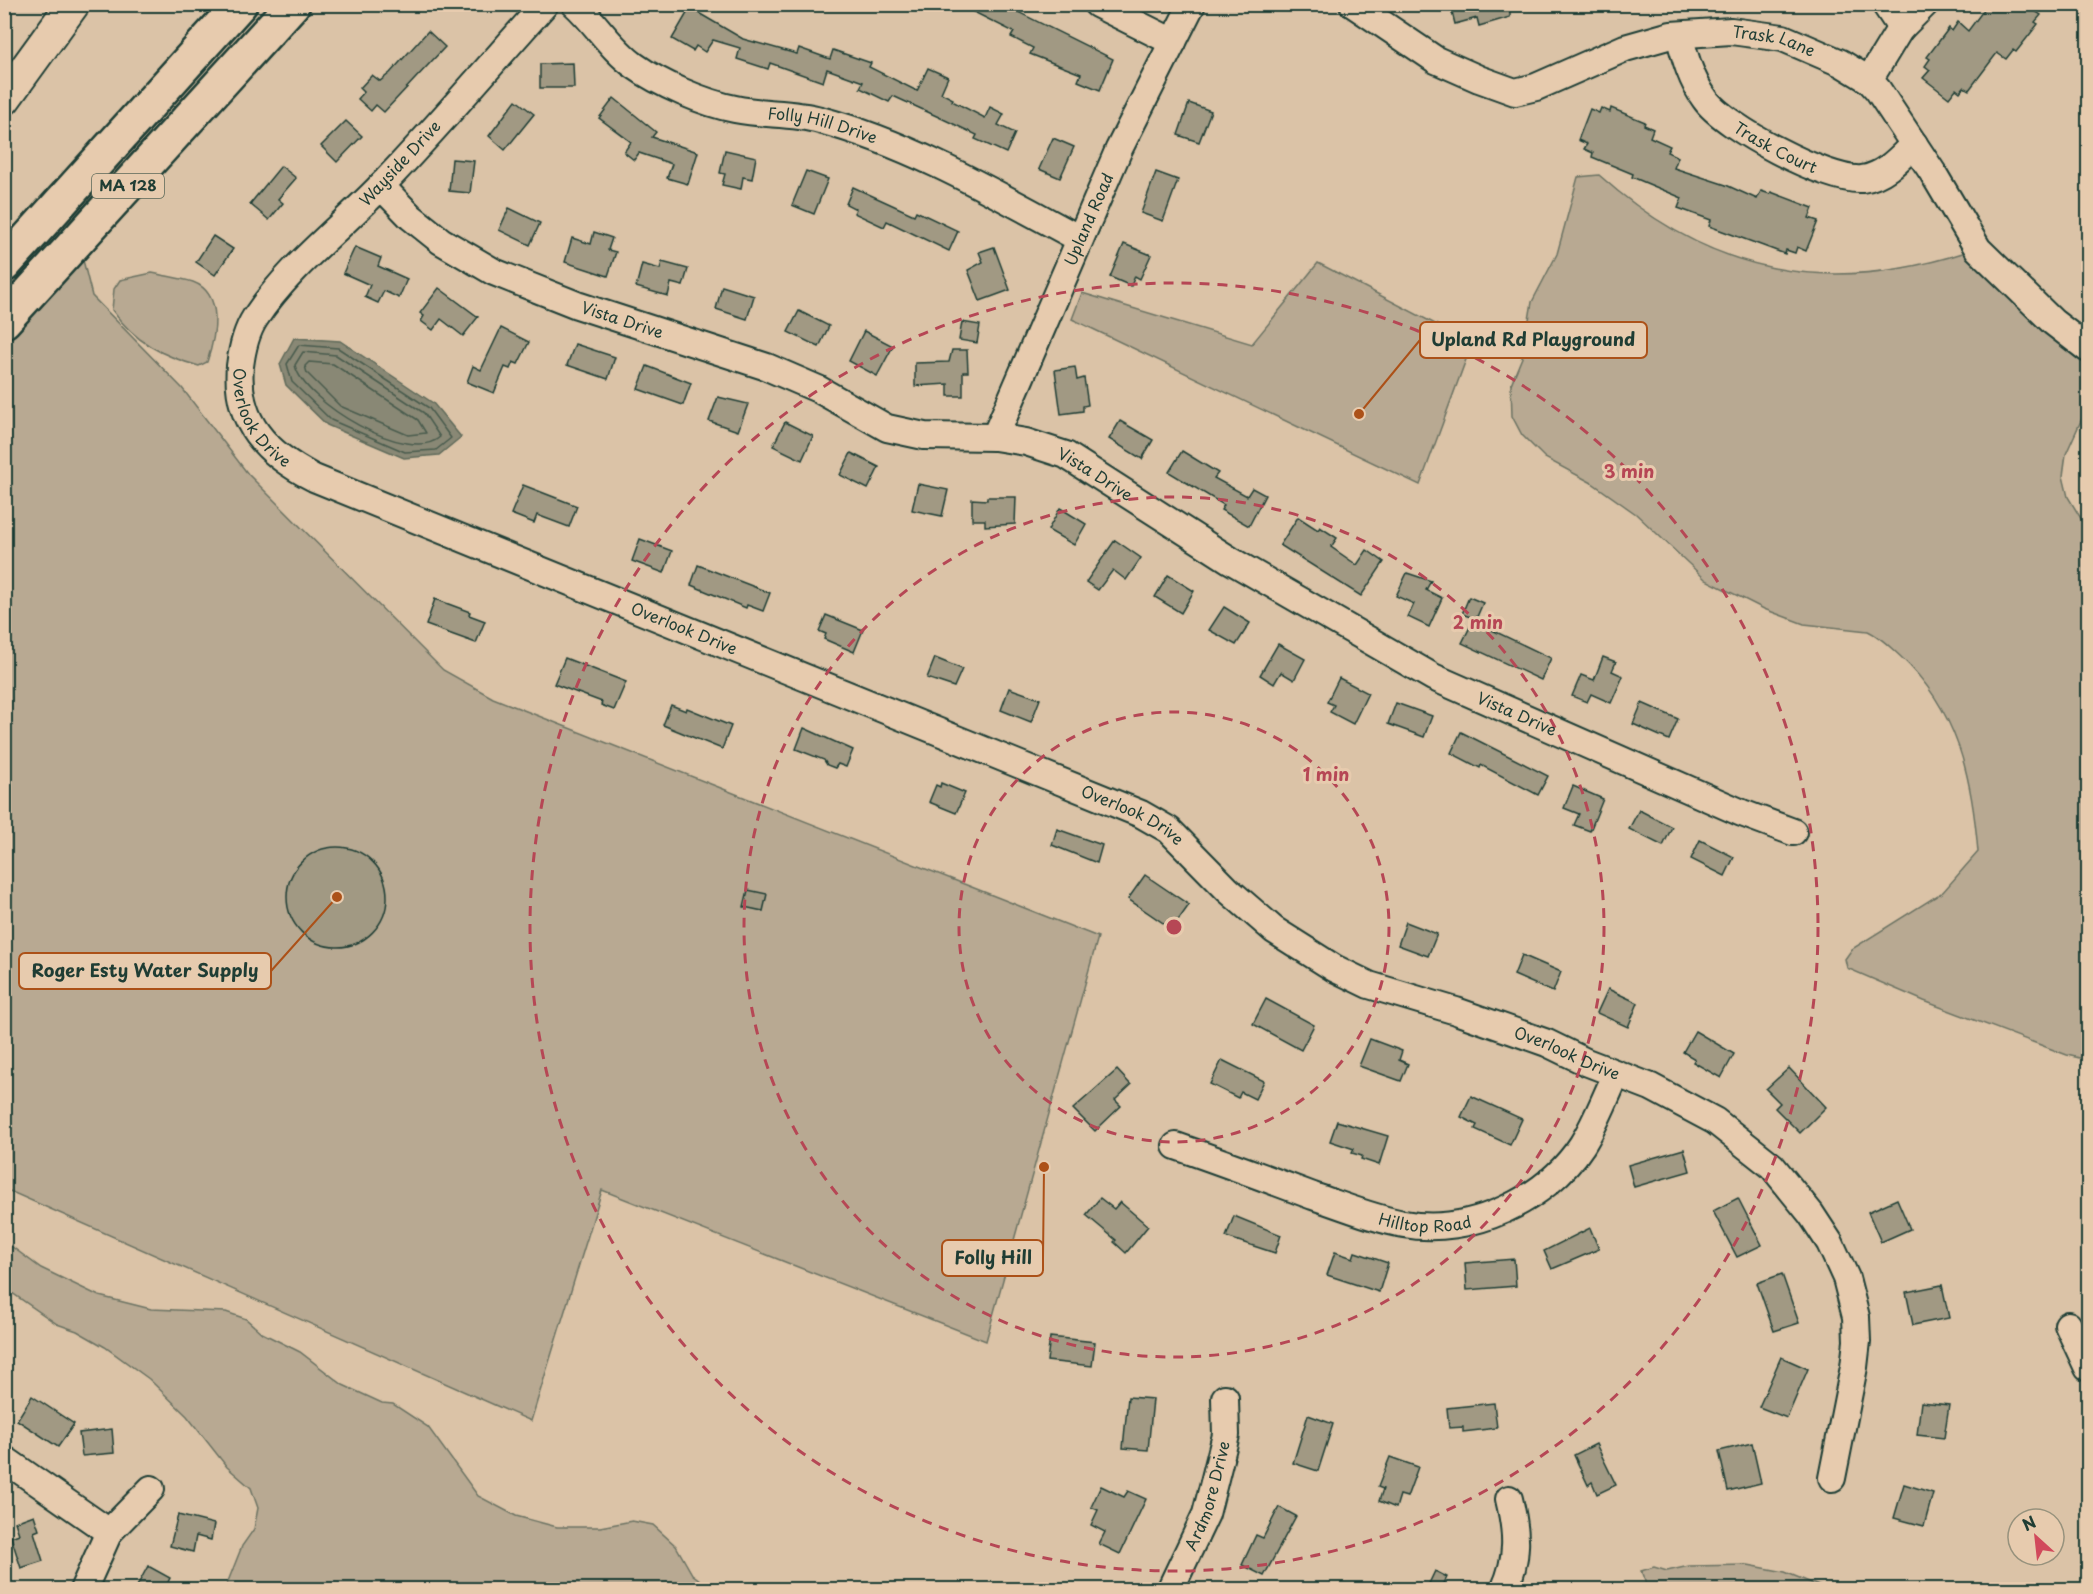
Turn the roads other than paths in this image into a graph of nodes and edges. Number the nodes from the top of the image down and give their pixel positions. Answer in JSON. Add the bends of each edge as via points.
{"nodes":[{"id":1,"x":73,"y":4,"type":"edge"},
{"id":2,"x":240,"y":4,"type":"edge"},
{"id":3,"x":293,"y":4,"type":"edge"},
{"id":4,"x":545,"y":4,"type":"edge"},
{"id":5,"x":574,"y":4,"type":"edge"},
{"id":6,"x":1097,"y":4,"type":"edge"},
{"id":7,"x":1192,"y":4,"type":"edge"},
{"id":8,"x":1885,"y":4,"type":"edge"},
{"id":9,"x":1925,"y":4,"type":"edge"},
{"id":10,"x":1362,"y":7,"type":"edge"},
{"id":11,"x":1901,"y":28,"type":"junction"},
{"id":12,"x":1679,"y":35,"type":"junction"},
{"id":13,"x":1173,"y":42,"type":"junction"},
{"id":14,"x":1869,"y":80,"type":"junction"},
{"id":15,"x":4,"y":99,"type":"edge"},
{"id":16,"x":1914,"y":144,"type":"junction"},
{"id":17,"x":381,"y":186,"type":"junction"},
{"id":18,"x":1080,"y":239,"type":"junction"},
{"id":19,"x":4,"y":265,"type":"edge"},
{"id":20,"x":253,"y":320,"type":"joint"},
{"id":21,"x":4,"y":321,"type":"edge"},
{"id":22,"x":2088,"y":349,"type":"edge"},
{"id":23,"x":995,"y":437,"type":"junction"},
{"id":24,"x":1793,"y":832,"type":"dead end"},
{"id":25,"x":1616,"y":1075,"type":"junction"},
{"id":26,"x":1176,"y":1146,"type":"dead end"},
{"id":27,"x":2068,"y":1325,"type":"dead end"},
{"id":28,"x":2088,"y":1368,"type":"edge"},
{"id":29,"x":1225,"y":1398,"type":"dead end"},
{"id":30,"x":4,"y":1459,"type":"edge"},
{"id":31,"x":1832,"y":1478,"type":"dead end"},
{"id":32,"x":151,"y":1489,"type":"dead end"},
{"id":33,"x":1509,"y":1499,"type":"dead end"},
{"id":34,"x":109,"y":1532,"type":"junction"},
{"id":35,"x":83,"y":1590,"type":"edge"},
{"id":36,"x":1170,"y":1590,"type":"edge"},
{"id":37,"x":1504,"y":1590,"type":"edge"}],
"edges":[{"from":1,"to":15,"type":"main road"},
{"from":2,"to":19,"type":"highway","number":"MA 128"},
{"from":3,"to":21,"type":"highway","number":"MA 128"},
{"from":4,"to":17,"type":"street","name":"Wayside Drive"},
{"from":5,"to":18,"type":"street","name":"Folly Hill Drive","via":[[636,67],[679,89],[736,110],[813,118],[863,135],[927,160]]},
{"from":6,"to":13,"type":"street"},
{"from":7,"to":13,"type":"street","name":"Upland Road"},
{"from":8,"to":11,"type":"street"},
{"from":9,"to":11,"type":"street"},
{"from":10,"to":12,"type":"street","name":"Trask Lane","via":[[1436,60],[1515,92],[1536,87],[1626,48]]},
{"from":11,"to":14,"type":"street"},
{"from":12,"to":14,"type":"street","name":"Trask Lane","via":[[1731,31],[1783,38]]},
{"from":12,"to":16,"type":"street","name":"Trask Court","via":[[1688,66],[1711,106],[1743,132],[1778,150],[1841,176],[1861,179],[1896,164]]},
{"from":13,"to":18,"type":"street","name":"Upland Road","via":[[1119,149]]},
{"from":14,"to":16,"type":"street","name":"Trask Lane"},
{"from":16,"to":22,"type":"street","name":"Trask Lane","via":[[1978,249],[2053,322]]},
{"from":17,"to":20,"type":"street","name":"Wayside Drive","via":[[282,283]]},
{"from":17,"to":23,"type":"street","name":"Vista Drive","via":[[441,241],[504,276],[577,305],[767,367],[818,389],[887,428],[924,436]]},
{"from":18,"to":23,"type":"street","name":"Upland Road"},
{"from":20,"to":25,"type":"street","name":"Overlook Drive","via":[[242,351],[239,386],[244,414],[286,464],[1141,813],[1169,830],[1274,930],[1334,968],[1369,985],[1547,1043]]},
{"from":23,"to":24,"type":"street","name":"Vista Drive","via":[[1066,455],[1230,560],[1433,676],[1734,810]]},
{"from":25,"to":26,"type":"street","name":"Hilltop Road","via":[[1582,1145],[1566,1165],[1521,1201],[1466,1222],[1405,1225]]},
{"from":25,"to":31,"type":"street","name":"Overlook Drive","via":[[1683,1102],[1743,1142],[1792,1189],[1830,1243],[1846,1278],[1856,1317],[1857,1341]]},
{"from":27,"to":28,"type":"street"},
{"from":29,"to":36,"type":"street","name":"Ardmore Drive","via":[[1226,1435],[1206,1514]]},
{"from":30,"to":34,"type":"street"},
{"from":32,"to":34,"type":"street"},
{"from":33,"to":37,"type":"street","via":[[1517,1552]]},
{"from":34,"to":35,"type":"street"}]}
